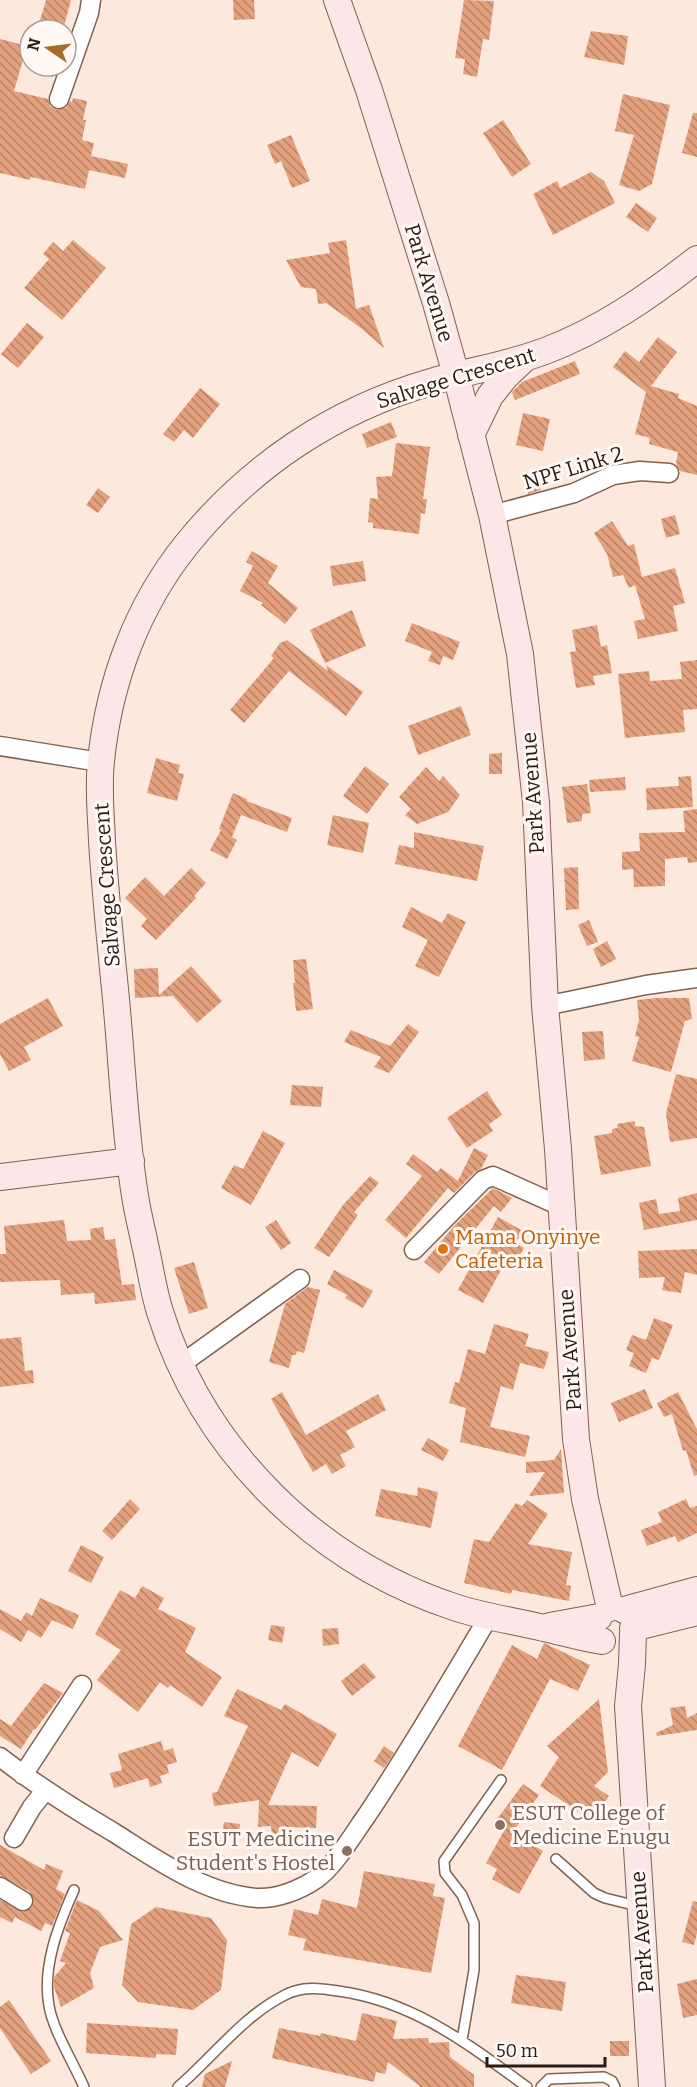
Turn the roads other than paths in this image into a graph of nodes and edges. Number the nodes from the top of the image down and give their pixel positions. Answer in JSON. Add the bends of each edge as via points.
{"nodes":[{"id":1,"x":91,"y":0,"type":"edge"},
{"id":2,"x":338,"y":0,"type":"edge"},
{"id":3,"x":59,"y":99,"type":"dead end"},
{"id":4,"x":697,"y":259,"type":"edge"},
{"id":5,"x":524,"y":358,"type":"junction"},
{"id":6,"x":456,"y":375,"type":"junction"},
{"id":7,"x":471,"y":435,"type":"junction"},
{"id":8,"x":669,"y":473,"type":"dead end"},
{"id":9,"x":492,"y":516,"type":"junction"},
{"id":10,"x":0,"y":746,"type":"edge"},
{"id":11,"x":100,"y":762,"type":"junction"},
{"id":12,"x":697,"y":978,"type":"edge"},
{"id":13,"x":545,"y":1006,"type":"junction"},
{"id":14,"x":131,"y":1161,"type":"junction"},
{"id":15,"x":0,"y":1177,"type":"edge"},
{"id":16,"x":560,"y":1206,"type":"junction"},
{"id":17,"x":414,"y":1250,"type":"dead end"},
{"id":18,"x":300,"y":1280,"type":"dead end"},
{"id":19,"x":180,"y":1365,"type":"junction"},
{"id":20,"x":697,"y":1590,"type":"edge"},
{"id":21,"x":697,"y":1611,"type":"edge"},
{"id":22,"x":488,"y":1617,"type":"junction"},
{"id":23,"x":615,"y":1626,"type":"junction"},
{"id":24,"x":82,"y":1685,"type":"dead end"},
{"id":25,"x":0,"y":1757,"type":"edge"},
{"id":26,"x":23,"y":1775,"type":"junction"},
{"id":27,"x":501,"y":1780,"type":"dead end"},
{"id":28,"x":45,"y":1791,"type":"junction"},
{"id":29,"x":14,"y":1838,"type":"dead end"},
{"id":30,"x":556,"y":1859,"type":"dead end"},
{"id":31,"x":0,"y":1887,"type":"edge"},
{"id":32,"x":74,"y":1890,"type":"dead end"},
{"id":33,"x":23,"y":1901,"type":"dead end"},
{"id":34,"x":640,"y":1907,"type":"junction"},
{"id":35,"x":462,"y":2040,"type":"junction"},
{"id":36,"x":84,"y":2087,"type":"edge"},
{"id":37,"x":178,"y":2087,"type":"edge"},
{"id":38,"x":527,"y":2087,"type":"edge"},
{"id":39,"x":541,"y":2087,"type":"edge"},
{"id":40,"x":615,"y":2087,"type":"edge"},
{"id":41,"x":652,"y":2087,"type":"edge"}],
"edges":[{"from":1,"to":3,"type":"street"},
{"from":2,"to":6,"type":"main road","name":"Park Avenue"},
{"from":4,"to":5,"type":"main road","name":"Salvage Crescent","via":[[647,298],[603,324]]},
{"from":5,"to":6,"type":"main road","name":"Salvage Crescent"},
{"from":5,"to":7,"type":"main road","via":[[490,396]]},
{"from":6,"to":7,"type":"main road","name":"Park Avenue"},
{"from":6,"to":11,"type":"main road","name":"Salvage Crescent","via":[[399,392],[334,421],[263,467],[219,507],[159,583],[139,618],[121,663]]},
{"from":7,"to":9,"type":"main road","name":"Park Avenue"},
{"from":8,"to":9,"type":"street","name":"NPF Link 2","via":[[619,474],[574,493]]},
{"from":9,"to":13,"type":"main road","name":"Park Avenue","via":[[511,602],[525,699],[536,802]]},
{"from":10,"to":11,"type":"street"},
{"from":11,"to":14,"type":"main road","name":"Salvage Crescent","via":[[106,911]]},
{"from":12,"to":13,"type":"street"},
{"from":13,"to":16,"type":"main road","name":"Park Avenue"},
{"from":14,"to":15,"type":"main road"},
{"from":14,"to":19,"type":"main road","name":"Salvage Crescent","via":[[160,1311]]},
{"from":16,"to":17,"type":"street","via":[[493,1176],[483,1180]]},
{"from":16,"to":23,"type":"main road","name":"Park Avenue","via":[[576,1439],[585,1499]]},
{"from":18,"to":19,"type":"street"},
{"from":19,"to":22,"type":"main road","name":"Salvage Crescent","via":[[228,1444],[275,1499],[306,1526],[389,1581]]},
{"from":20,"to":23,"type":"main road"},
{"from":21,"to":23,"type":"main road"},
{"from":22,"to":23,"type":"main road","name":"Salvage Crescent","via":[[572,1636]]},
{"from":22,"to":28,"type":"street","via":[[391,1779],[343,1850],[318,1877],[286,1894],[259,1898],[200,1882]]},
{"from":23,"to":34,"type":"main road","name":"Park Avenue","via":[[628,1706]]},
{"from":24,"to":26,"type":"street"},
{"from":25,"to":26,"type":"street"},
{"from":26,"to":28,"type":"street"},
{"from":27,"to":35,"type":"lane","via":[[444,1861],[445,1873],[462,1895],[474,1923],[474,1970]]},
{"from":28,"to":29,"type":"street"},
{"from":30,"to":34,"type":"lane","via":[[594,1893]]},
{"from":31,"to":33,"type":"street"},
{"from":32,"to":36,"type":"lane","via":[[54,1941],[48,1989],[49,2008]]},
{"from":34,"to":41,"type":"main road","name":"Park Avenue"},
{"from":35,"to":37,"type":"lane","via":[[407,2009],[365,1994],[311,1987],[286,1994],[247,2021]]},
{"from":35,"to":38,"type":"lane"},
{"from":39,"to":40,"type":"lane","via":[[549,2079],[604,2077]]}]}
